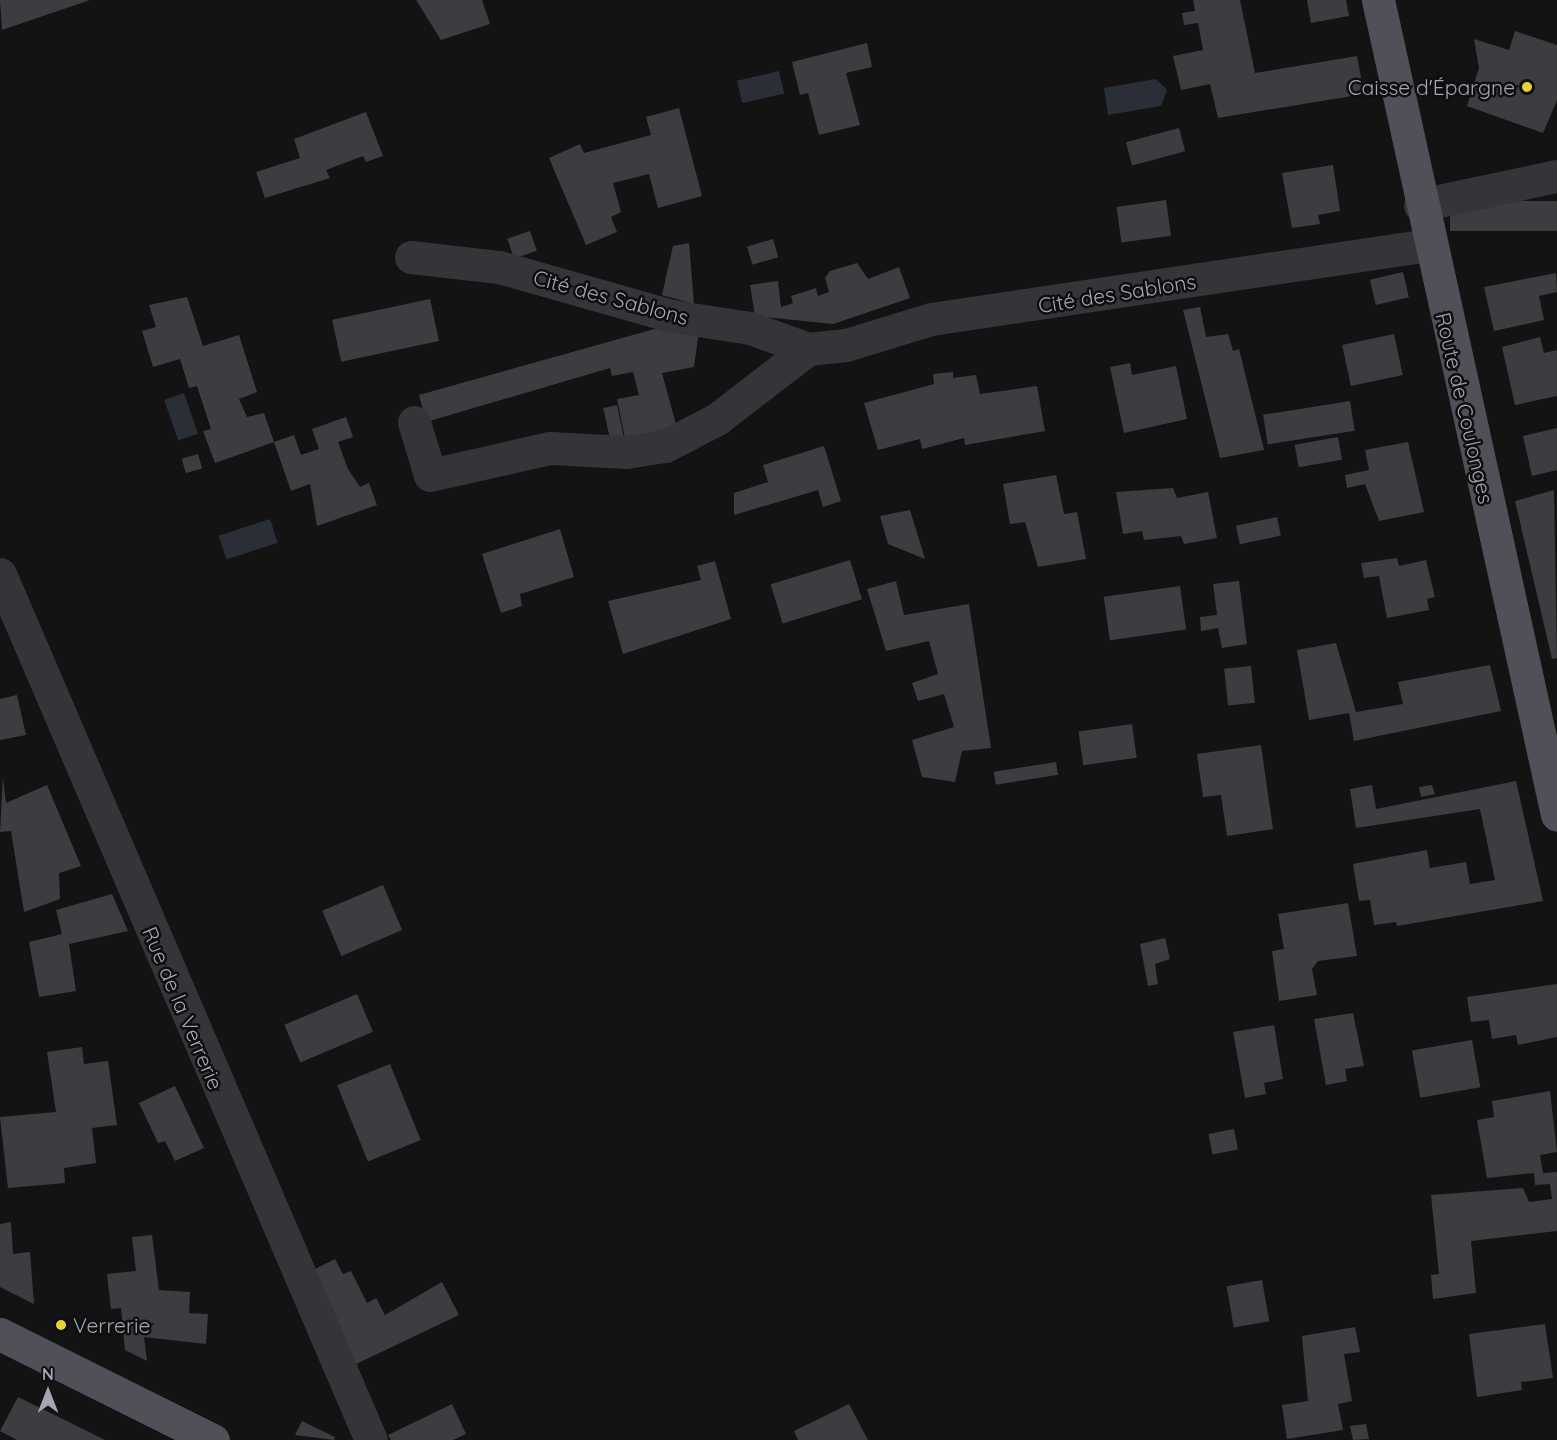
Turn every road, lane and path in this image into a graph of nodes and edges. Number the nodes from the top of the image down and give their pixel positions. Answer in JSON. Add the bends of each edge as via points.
{"nodes":[{"id":1,"x":1378,"y":0,"type":"edge"},
{"id":2,"x":1557,"y":176,"type":"edge"},
{"id":3,"x":1420,"y":205,"type":"junction"},
{"id":4,"x":1428,"y":245,"type":"junction"},
{"id":5,"x":411,"y":256,"type":"dead end"},
{"id":6,"x":808,"y":349,"type":"junction"},
{"id":7,"x":414,"y":422,"type":"dead end"},
{"id":8,"x":0,"y":574,"type":"edge"},
{"id":9,"x":1557,"y":815,"type":"edge"},
{"id":10,"x":0,"y":1334,"type":"edge"},
{"id":11,"x":213,"y":1440,"type":"edge"},
{"id":12,"x":371,"y":1440,"type":"edge"}],
"edges":[{"from":1,"to":3,"type":"main road","name":"Route de Coulonges"},
{"from":2,"to":3,"type":"street"},
{"from":3,"to":4,"type":"main road","name":"Route de Coulonges"},
{"from":4,"to":6,"type":"street","name":"Cité des Sablons","via":[[931,319],[846,345]]},
{"from":4,"to":9,"type":"main road","name":"Route de Coulonges"},
{"from":5,"to":6,"type":"street","name":"Cité des Sablons","via":[[499,267],[672,316],[750,328]]},
{"from":6,"to":7,"type":"street","via":[[717,419],[665,446],[626,452],[550,448],[430,475]]},
{"from":8,"to":12,"type":"street","name":"Rue de la Verrerie"},
{"from":10,"to":11,"type":"main road"}]}
